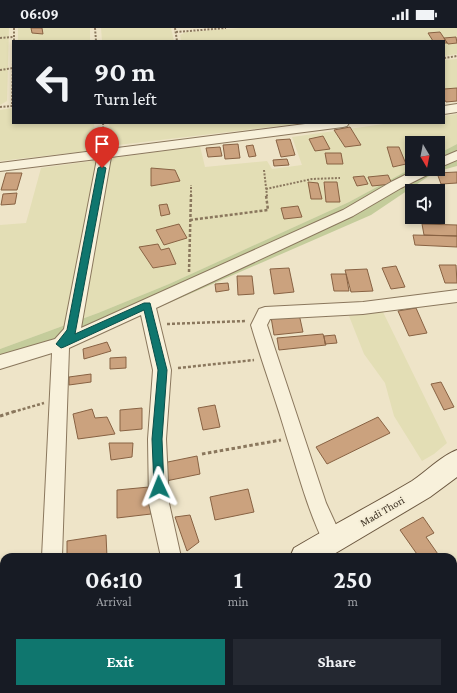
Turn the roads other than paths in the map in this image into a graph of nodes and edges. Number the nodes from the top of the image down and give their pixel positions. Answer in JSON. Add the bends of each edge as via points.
{"nodes":[{"id":1,"x":457,"y":108,"type":"edge"},
{"id":2,"x":445,"y":110,"type":"edge"},
{"id":3,"x":335,"y":124,"type":"edge"},
{"id":4,"x":105,"y":153,"type":"junction"},
{"id":5,"x":457,"y":154,"type":"edge"},
{"id":6,"x":445,"y":160,"type":"edge"},
{"id":7,"x":0,"y":167,"type":"edge"},
{"id":8,"x":414,"y":176,"type":"edge"},
{"id":9,"x":457,"y":296,"type":"edge"},
{"id":10,"x":147,"y":305,"type":"junction"},
{"id":11,"x":61,"y":344,"type":"junction"},
{"id":12,"x":0,"y":362,"type":"edge"},
{"id":13,"x":457,"y":461,"type":"edge"},
{"id":14,"x":333,"y":540,"type":"junction"},
{"id":15,"x":52,"y":553,"type":"edge"},
{"id":16,"x":169,"y":553,"type":"edge"},
{"id":17,"x":310,"y":553,"type":"edge"}],
"edges":[{"from":1,"to":2,"type":"street"},
{"from":3,"to":4,"type":"street"},
{"from":4,"to":7,"type":"street"},
{"from":4,"to":11,"type":"street","via":[[72,331]]},
{"from":5,"to":6,"type":"street"},
{"from":8,"to":10,"type":"street","via":[[348,212]]},
{"from":9,"to":14,"type":"street","via":[[363,308],[265,313],[260,320],[259,326],[269,359],[297,437],[324,525]]},
{"from":10,"to":11,"type":"street"},
{"from":10,"to":16,"type":"street","via":[[162,370],[157,439],[159,503]]},
{"from":11,"to":12,"type":"street"},
{"from":11,"to":15,"type":"street"},
{"from":13,"to":14,"type":"main road","name":"Madi Thori","via":[[421,488]]},
{"from":14,"to":17,"type":"main road","name":"Madi Thori"}]}
